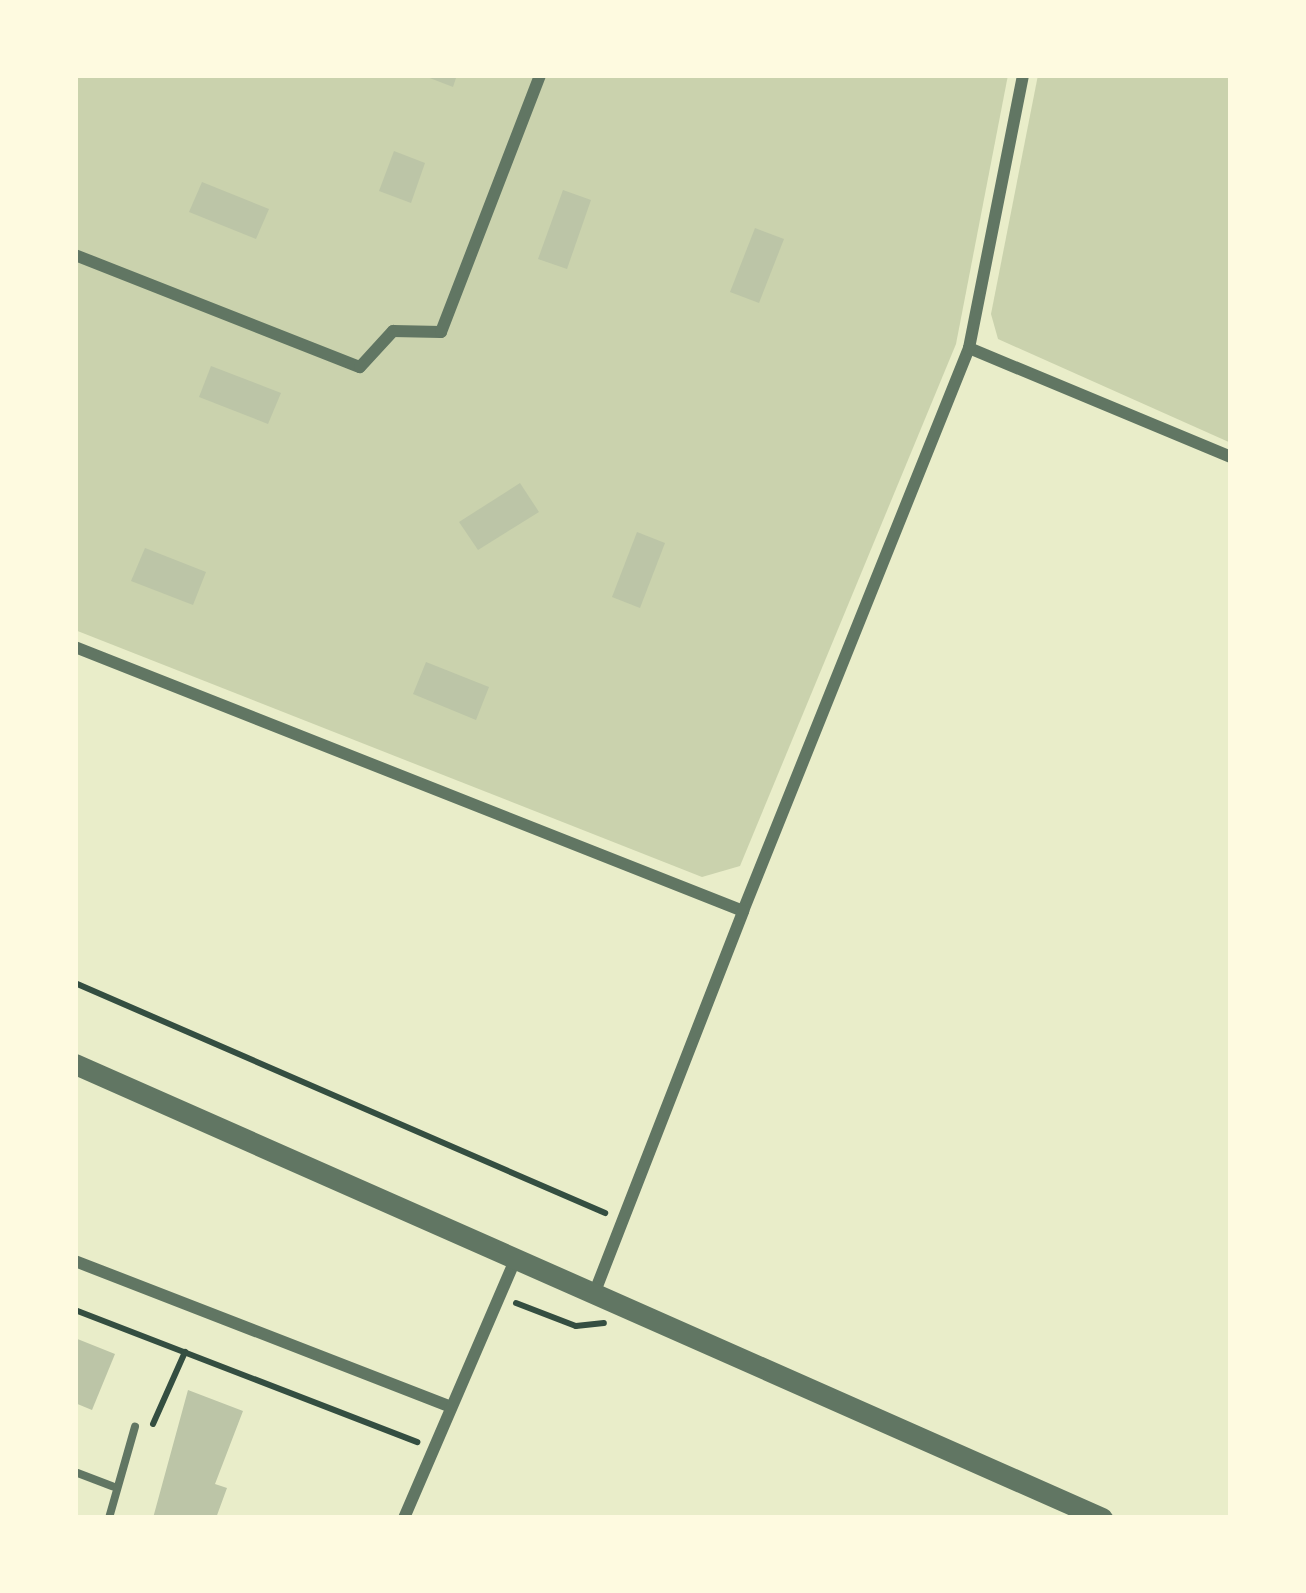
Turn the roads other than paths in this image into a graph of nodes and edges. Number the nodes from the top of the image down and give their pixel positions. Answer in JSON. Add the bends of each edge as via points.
{"nodes":[{"id":1,"x":540,"y":75,"type":"edge"},
{"id":2,"x":1023,"y":75,"type":"edge"},
{"id":3,"x":75,"y":255,"type":"edge"},
{"id":4,"x":969,"y":348,"type":"junction"},
{"id":5,"x":1231,"y":458,"type":"edge"},
{"id":6,"x":75,"y":647,"type":"edge"},
{"id":7,"x":742,"y":911,"type":"junction"},
{"id":8,"x":75,"y":1064,"type":"edge"},
{"id":9,"x":515,"y":1259,"type":"junction"},
{"id":10,"x":75,"y":1261,"type":"edge"},
{"id":11,"x":603,"y":1298,"type":"junction"},
{"id":12,"x":448,"y":1405,"type":"junction"},
{"id":13,"x":135,"y":1427,"type":"road end"},
{"id":14,"x":75,"y":1472,"type":"edge"},
{"id":15,"x":112,"y":1486,"type":"junction"},
{"id":16,"x":109,"y":1518,"type":"edge"},
{"id":17,"x":404,"y":1518,"type":"edge"},
{"id":18,"x":1102,"y":1518,"type":"edge"}],
"edges":[{"from":1,"to":3,"type":"street","via":[[441,332],[393,332],[360,367]]},
{"from":2,"to":4,"type":"street"},
{"from":4,"to":5,"type":"street"},
{"from":4,"to":7,"type":"street"},
{"from":6,"to":7,"type":"street"},
{"from":7,"to":11,"type":"street","via":[[618,1219]]},
{"from":8,"to":9,"type":"street"},
{"from":9,"to":11,"type":"street"},
{"from":9,"to":12,"type":"street"},
{"from":10,"to":12,"type":"street"},
{"from":11,"to":18,"type":"street"},
{"from":12,"to":17,"type":"street"},
{"from":13,"to":15,"type":"lane"},
{"from":14,"to":15,"type":"lane"},
{"from":15,"to":16,"type":"lane"}]}
